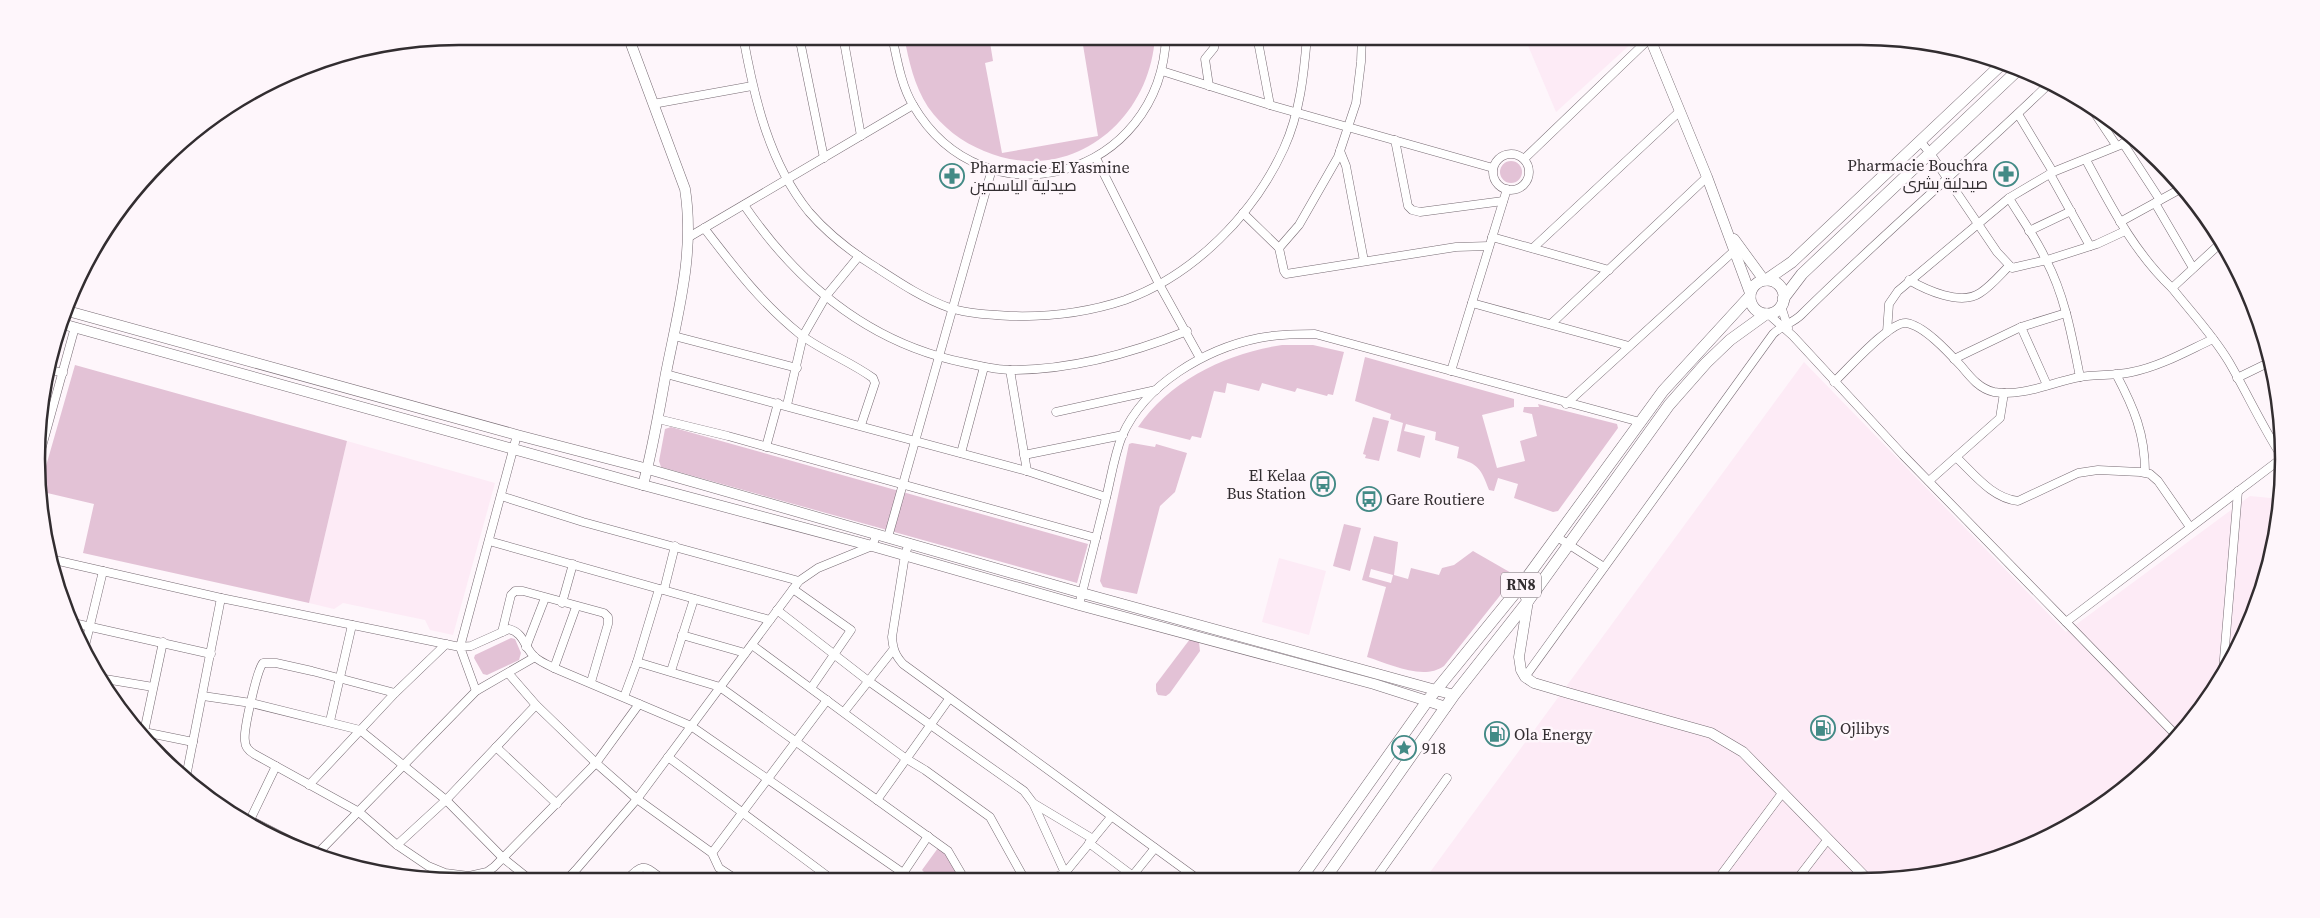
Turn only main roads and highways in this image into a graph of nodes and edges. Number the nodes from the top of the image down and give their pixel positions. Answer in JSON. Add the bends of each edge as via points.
{"nodes":[{"id":1,"x":631,"y":45,"type":"edge"},
{"id":2,"x":1652,"y":45,"type":"edge"},
{"id":3,"x":1997,"y":68,"type":"edge"},
{"id":4,"x":2013,"y":75,"type":"edge"},
{"id":5,"x":1725,"y":223,"type":"junction"},
{"id":6,"x":1792,"y":262,"type":"junction"},
{"id":7,"x":1802,"y":274,"type":"junction"},
{"id":8,"x":1765,"y":280,"type":"junction"},
{"id":9,"x":1750,"y":295,"type":"junction"},
{"id":10,"x":1782,"y":303,"type":"junction"},
{"id":11,"x":72,"y":312,"type":"edge"},
{"id":12,"x":1767,"y":314,"type":"junction"},
{"id":13,"x":1732,"y":318,"type":"junction"},
{"id":14,"x":67,"y":325,"type":"edge"},
{"id":15,"x":1742,"y":330,"type":"junction"},
{"id":16,"x":208,"y":350,"type":"junction"},
{"id":17,"x":203,"y":363,"type":"junction"},
{"id":18,"x":648,"y":469,"type":"junction"},
{"id":19,"x":643,"y":485,"type":"junction"},
{"id":20,"x":1520,"y":587,"type":"junction"},
{"id":21,"x":1528,"y":601,"type":"junction"},
{"id":22,"x":1436,"y":690,"type":"junction"},
{"id":23,"x":1454,"y":695,"type":"junction"},
{"id":24,"x":1428,"y":700,"type":"junction"},
{"id":25,"x":1446,"y":707,"type":"junction"},
{"id":26,"x":1305,"y":873,"type":"edge"},
{"id":27,"x":1329,"y":873,"type":"edge"},
{"id":28,"x":1861,"y":873,"type":"edge"}],
"edges":[{"from":1,"to":18,"type":"main road","via":[[685,189],[688,211],[685,280]]},
{"from":2,"to":5,"type":"main road"},
{"from":3,"to":6,"type":"main road","number":"RN8"},
{"from":4,"to":7,"type":"main road","number":"RN8"},
{"from":5,"to":8,"type":"main road"},
{"from":5,"to":9,"type":"main road"},
{"from":6,"to":7,"type":"main road"},
{"from":6,"to":8,"type":"main road","number":"RN8"},
{"from":7,"to":10,"type":"main road","number":"RN8"},
{"from":8,"to":9,"type":"main road","number":"RN8","via":[[1756,284]]},
{"from":8,"to":10,"type":"main road","via":[[1780,286]]},
{"from":9,"to":12,"type":"main road","via":[[1755,309]]},
{"from":9,"to":13,"type":"main road","number":"RN8"},
{"from":10,"to":12,"type":"main road","number":"RN8","via":[[1777,310]]},
{"from":11,"to":16,"type":"main road"},
{"from":12,"to":15,"type":"main road","number":"RN8"},
{"from":13,"to":15,"type":"main road"},
{"from":13,"to":20,"type":"main road","number":"RN8","via":[[1681,369]]},
{"from":14,"to":17,"type":"main road"},
{"from":15,"to":21,"type":"main road","number":"RN8","via":[[1706,363],[1669,405]]},
{"from":16,"to":17,"type":"main road"},
{"from":16,"to":18,"type":"main road"},
{"from":17,"to":19,"type":"main road"},
{"from":18,"to":19,"type":"main road"},
{"from":18,"to":22,"type":"main road"},
{"from":19,"to":24,"type":"main road"},
{"from":20,"to":21,"type":"main road"},
{"from":20,"to":22,"type":"main road","number":"RN8"},
{"from":21,"to":23,"type":"main road","number":"RN8"},
{"from":21,"to":28,"type":"main road","via":[[1519,657],[1525,677],[1568,694],[1711,733],[1743,752]]},
{"from":22,"to":23,"type":"main road"},
{"from":22,"to":24,"type":"main road","number":"RN8"},
{"from":23,"to":25,"type":"main road","number":"RN8"},
{"from":24,"to":25,"type":"main road"},
{"from":24,"to":26,"type":"main road","number":"RN8"},
{"from":25,"to":27,"type":"main road","number":"RN8"}]}
